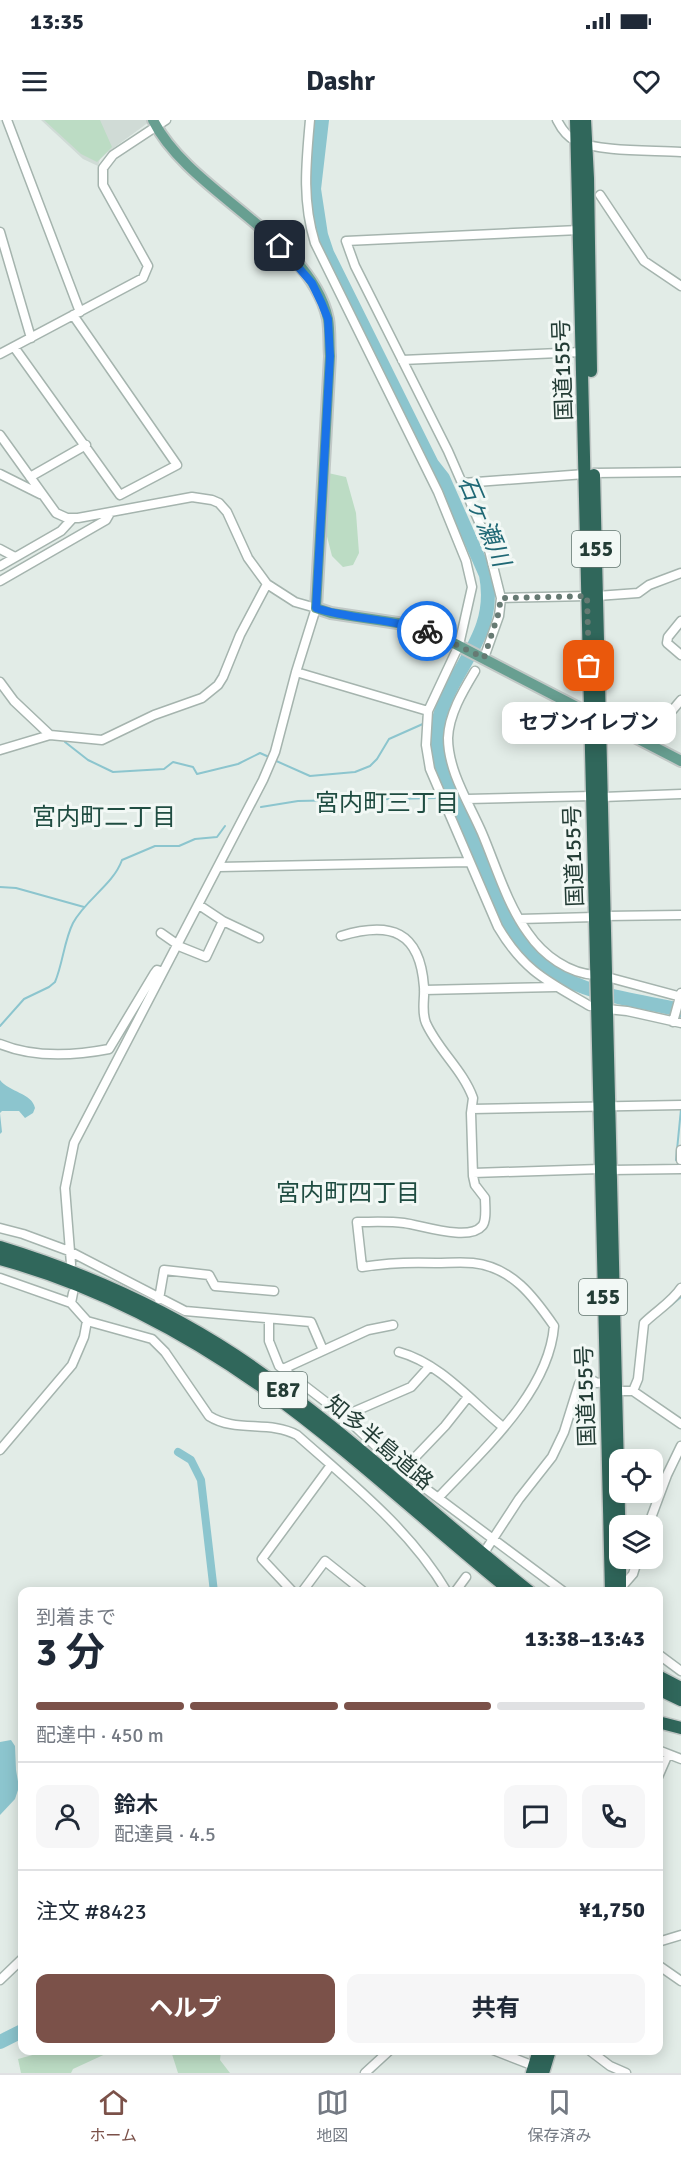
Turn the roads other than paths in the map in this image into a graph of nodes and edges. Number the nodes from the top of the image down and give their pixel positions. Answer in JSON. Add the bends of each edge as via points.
{"nodes":[{"id":1,"x":7,"y":120,"type":"edge"},
{"id":2,"x":166,"y":120,"type":"edge"},
{"id":3,"x":310,"y":120,"type":"edge"},
{"id":4,"x":557,"y":120,"type":"edge"},
{"id":5,"x":576,"y":120,"type":"edge"},
{"id":6,"x":585,"y":120,"type":"edge"},
{"id":7,"x":155,"y":123,"type":"edge"},
{"id":8,"x":582,"y":143,"type":"junction"},
{"id":9,"x":681,"y":152,"type":"edge"},
{"id":10,"x":600,"y":195,"type":"dead end"},
{"id":11,"x":579,"y":230,"type":"junction"},
{"id":12,"x":0,"y":232,"type":"edge"},
{"id":13,"x":681,"y":286,"type":"edge"},
{"id":14,"x":76,"y":314,"type":"junction"},
{"id":15,"x":31,"y":338,"type":"junction"},
{"id":16,"x":14,"y":346,"type":"junction"},
{"id":17,"x":582,"y":352,"type":"junction"},
{"id":18,"x":0,"y":354,"type":"edge"},
{"id":19,"x":402,"y":360,"type":"junction"},
{"id":20,"x":0,"y":435,"type":"edge"},
{"id":21,"x":86,"y":446,"type":"junction"},
{"id":22,"x":681,"y":472,"type":"edge"},
{"id":23,"x":0,"y":474,"type":"edge"},
{"id":24,"x":589,"y":474,"type":"junction"},
{"id":25,"x":30,"y":477,"type":"junction"},
{"id":26,"x":463,"y":483,"type":"junction"},
{"id":27,"x":43,"y":496,"type":"junction"},
{"id":28,"x":110,"y":513,"type":"junction"},
{"id":29,"x":72,"y":519,"type":"junction"},
{"id":30,"x":0,"y":549,"type":"edge"},
{"id":31,"x":15,"y":557,"type":"junction"},
{"id":32,"x":0,"y":566,"type":"edge"},
{"id":33,"x":681,"y":573,"type":"edge"},
{"id":34,"x":0,"y":581,"type":"edge"},
{"id":35,"x":267,"y":584,"type":"junction"},
{"id":36,"x":592,"y":596,"type":"junction"},
{"id":37,"x":501,"y":598,"type":"junction"},
{"id":38,"x":316,"y":608,"type":"junction"},
{"id":39,"x":681,"y":621,"type":"edge"},
{"id":40,"x":460,"y":646,"type":"junction"},
{"id":41,"x":681,"y":655,"type":"edge"},
{"id":42,"x":483,"y":658,"type":"junction"},
{"id":43,"x":476,"y":671,"type":"dead end"},
{"id":44,"x":296,"y":672,"type":"junction"},
{"id":45,"x":0,"y":682,"type":"edge"},
{"id":46,"x":681,"y":700,"type":"edge"},
{"id":47,"x":428,"y":711,"type":"junction"},
{"id":48,"x":596,"y":716,"type":"junction"},
{"id":49,"x":50,"y":735,"type":"junction"},
{"id":50,"x":651,"y":745,"type":"junction"},
{"id":51,"x":0,"y":750,"type":"edge"},
{"id":52,"x":681,"y":761,"type":"edge"},
{"id":53,"x":681,"y":794,"type":"edge"},
{"id":54,"x":597,"y":796,"type":"junction"},
{"id":55,"x":467,"y":799,"type":"junction"},
{"id":56,"x":470,"y":862,"type":"junction"},
{"id":57,"x":219,"y":867,"type":"junction"},
{"id":58,"x":199,"y":905,"type":"junction"},
{"id":59,"x":681,"y":915,"type":"edge"},
{"id":60,"x":600,"y":917,"type":"junction"},
{"id":61,"x":519,"y":919,"type":"junction"},
{"id":62,"x":223,"y":921,"type":"junction"},
{"id":63,"x":161,"y":933,"type":"dead end"},
{"id":64,"x":341,"y":936,"type":"dead end"},
{"id":65,"x":260,"y":938,"type":"dead end"},
{"id":66,"x":178,"y":944,"type":"junction"},
{"id":67,"x":163,"y":972,"type":"junction"},
{"id":68,"x":601,"y":977,"type":"junction"},
{"id":69,"x":555,"y":987,"type":"junction"},
{"id":70,"x":424,"y":990,"type":"junction"},
{"id":71,"x":680,"y":996,"type":"edge"},
{"id":72,"x":602,"y":1006,"type":"junction"},
{"id":73,"x":677,"y":1023,"type":"edge"},
{"id":74,"x":0,"y":1044,"type":"edge"},
{"id":75,"x":604,"y":1106,"type":"junction"},
{"id":76,"x":681,"y":1106,"type":"edge"},
{"id":77,"x":472,"y":1109,"type":"junction"},
{"id":78,"x":681,"y":1150,"type":"edge"},
{"id":79,"x":681,"y":1159,"type":"edge"},
{"id":80,"x":681,"y":1169,"type":"edge"},
{"id":81,"x":605,"y":1170,"type":"junction"},
{"id":82,"x":473,"y":1173,"type":"junction"},
{"id":83,"x":0,"y":1228,"type":"edge"},
{"id":84,"x":0,"y":1247,"type":"edge"},
{"id":85,"x":69,"y":1251,"type":"junction"},
{"id":86,"x":0,"y":1259,"type":"edge"},
{"id":87,"x":71,"y":1264,"type":"dead end"},
{"id":88,"x":0,"y":1278,"type":"edge"},
{"id":89,"x":681,"y":1288,"type":"edge"},
{"id":90,"x":274,"y":1291,"type":"dead end"},
{"id":91,"x":73,"y":1293,"type":"dead end"},
{"id":92,"x":159,"y":1299,"type":"junction"},
{"id":93,"x":71,"y":1303,"type":"junction"},
{"id":94,"x":269,"y":1319,"type":"junction"},
{"id":95,"x":87,"y":1321,"type":"junction"},
{"id":96,"x":393,"y":1325,"type":"dead end"},
{"id":97,"x":323,"y":1350,"type":"junction"},
{"id":98,"x":399,"y":1352,"type":"dead end"},
{"id":99,"x":429,"y":1367,"type":"junction"},
{"id":100,"x":283,"y":1369,"type":"junction"},
{"id":101,"x":605,"y":1382,"type":"junction"},
{"id":102,"x":615,"y":1391,"type":"junction"},
{"id":103,"x":633,"y":1391,"type":"junction"},
{"id":104,"x":468,"y":1397,"type":"junction"},
{"id":105,"x":344,"y":1416,"type":"junction"},
{"id":106,"x":681,"y":1424,"type":"edge"},
{"id":107,"x":503,"y":1427,"type":"junction"},
{"id":108,"x":681,"y":1446,"type":"edge"},
{"id":109,"x":0,"y":1450,"type":"edge"},
{"id":110,"x":678,"y":1461,"type":"edge"},
{"id":111,"x":331,"y":1465,"type":"junction"},
{"id":112,"x":402,"y":1471,"type":"junction"},
{"id":113,"x":439,"y":1497,"type":"junction"},
{"id":114,"x":619,"y":1515,"type":"edge"},
{"id":115,"x":653,"y":1515,"type":"edge"},
{"id":116,"x":495,"y":1539,"type":"junction"},
{"id":117,"x":487,"y":1548,"type":"dead end"},
{"id":118,"x":619,"y":1569,"type":"edge"},
{"id":119,"x":635,"y":1569,"type":"edge"},
{"id":120,"x":466,"y":1576,"type":"dead end"},
{"id":121,"x":288,"y":1587,"type":"edge"},
{"id":122,"x":306,"y":1587,"type":"edge"},
{"id":123,"x":358,"y":1587,"type":"edge"},
{"id":124,"x":444,"y":1587,"type":"edge"},
{"id":125,"x":458,"y":1587,"type":"edge"},
{"id":126,"x":506,"y":1587,"type":"edge"},
{"id":127,"x":524,"y":1587,"type":"edge"},
{"id":128,"x":557,"y":1587,"type":"edge"},
{"id":129,"x":616,"y":1587,"type":"edge"},
{"id":130,"x":616,"y":1587,"type":"edge"},
{"id":131,"x":620,"y":1587,"type":"edge"},
{"id":132,"x":663,"y":1658,"type":"edge"},
{"id":133,"x":681,"y":1671,"type":"edge"},
{"id":134,"x":663,"y":1679,"type":"edge"},
{"id":135,"x":681,"y":1688,"type":"edge"},
{"id":136,"x":663,"y":1691,"type":"edge"},
{"id":137,"x":681,"y":1700,"type":"edge"},
{"id":138,"x":663,"y":1723,"type":"edge"},
{"id":139,"x":681,"y":1728,"type":"edge"},
{"id":140,"x":663,"y":1730,"type":"edge"},
{"id":141,"x":681,"y":1735,"type":"edge"},
{"id":142,"x":663,"y":1752,"type":"edge"},
{"id":143,"x":668,"y":1754,"type":"junction"},
{"id":144,"x":681,"y":1758,"type":"edge"},
{"id":145,"x":663,"y":1766,"type":"edge"},
{"id":146,"x":681,"y":1935,"type":"edge"},
{"id":147,"x":663,"y":1940,"type":"edge"},
{"id":148,"x":18,"y":1963,"type":"edge"},
{"id":149,"x":663,"y":1968,"type":"edge"},
{"id":150,"x":0,"y":1980,"type":"edge"},
{"id":151,"x":681,"y":1981,"type":"edge"},
{"id":152,"x":385,"y":2055,"type":"edge"},
{"id":153,"x":503,"y":2055,"type":"edge"},
{"id":154,"x":538,"y":2055,"type":"edge"},
{"id":155,"x":547,"y":2055,"type":"edge"},
{"id":156,"x":596,"y":2055,"type":"edge"},
{"id":157,"x":536,"y":2071,"type":"edge"},
{"id":158,"x":365,"y":2073,"type":"edge"},
{"id":159,"x":626,"y":2073,"type":"edge"}],
"edges":[{"from":1,"to":14,"type":"street"},
{"from":2,"to":7,"type":"street"},
{"from":3,"to":40,"type":"street","via":[[306,213],[315,243],[438,492],[466,561],[472,587]]},
{"from":4,"to":8,"type":"street","via":[[565,132]]},
{"from":5,"to":8,"type":"highway","name":"国道155号","number":"155"},
{"from":6,"to":8,"type":"highway","name":"国道155号","number":"155"},
{"from":7,"to":14,"type":"street","via":[[112,155],[102,177],[148,266],[147,273]]},
{"from":7,"to":38,"type":"main road","via":[[192,169],[301,269],[312,283],[328,319],[330,356]]},
{"from":8,"to":9,"type":"street"},
{"from":8,"to":11,"type":"highway","name":"国道155号","number":"155"},
{"from":8,"to":24,"type":"highway","name":"国道155号","number":"155"},
{"from":10,"to":13,"type":"street","via":[[644,261]]},
{"from":11,"to":17,"type":"highway","name":"国道155号","number":"155"},
{"from":11,"to":19,"type":"street","via":[[346,241]]},
{"from":12,"to":15,"type":"street"},
{"from":14,"to":15,"type":"street"},
{"from":14,"to":21,"type":"street","via":[[177,465],[120,495]]},
{"from":15,"to":16,"type":"street"},
{"from":16,"to":18,"type":"street"},
{"from":16,"to":21,"type":"street"},
{"from":17,"to":19,"type":"street"},
{"from":17,"to":24,"type":"highway","name":"国道155号","number":"155"},
{"from":19,"to":26,"type":"street"},
{"from":20,"to":25,"type":"street"},
{"from":21,"to":25,"type":"street"},
{"from":22,"to":24,"type":"street"},
{"from":23,"to":27,"type":"street"},
{"from":24,"to":26,"type":"street"},
{"from":24,"to":36,"type":"highway","name":"国道155号","number":"155"},
{"from":25,"to":27,"type":"street"},
{"from":26,"to":37,"type":"street","via":[[486,538]]},
{"from":27,"to":29,"type":"street","via":[[56,513]]},
{"from":28,"to":29,"type":"street"},
{"from":28,"to":34,"type":"street","via":[[106,520]]},
{"from":28,"to":35,"type":"street","via":[[192,497],[219,503]]},
{"from":29,"to":31,"type":"street","via":[[61,531]]},
{"from":30,"to":31,"type":"street"},
{"from":31,"to":32,"type":"street"},
{"from":33,"to":36,"type":"street","via":[[638,593]]},
{"from":35,"to":38,"type":"street","via":[[295,602]]},
{"from":35,"to":49,"type":"street","via":[[223,677],[202,698],[102,740]]},
{"from":36,"to":37,"type":"street"},
{"from":36,"to":48,"type":"highway","name":"国道155号","number":"155"},
{"from":37,"to":42,"type":"street"},
{"from":38,"to":40,"type":"main road","via":[[411,625]]},
{"from":38,"to":44,"type":"street"},
{"from":39,"to":41,"type":"street","via":[[667,643]]},
{"from":40,"to":42,"type":"main road"},
{"from":40,"to":47,"type":"street"},
{"from":42,"to":48,"type":"main road"},
{"from":43,"to":55,"type":"street","via":[[454,711],[448,737],[452,764]]},
{"from":44,"to":47,"type":"street"},
{"from":44,"to":57,"type":"street","via":[[275,752]]},
{"from":45,"to":49,"type":"street"},
{"from":46,"to":50,"type":"street"},
{"from":47,"to":56,"type":"street","via":[[426,746],[430,769]]},
{"from":48,"to":50,"type":"main road"},
{"from":48,"to":54,"type":"highway","name":"国道155号","number":"155"},
{"from":49,"to":51,"type":"street"},
{"from":50,"to":52,"type":"main road"},
{"from":53,"to":54,"type":"street"},
{"from":54,"to":55,"type":"street"},
{"from":54,"to":60,"type":"highway","name":"国道155号","number":"155"},
{"from":55,"to":61,"type":"street"},
{"from":56,"to":57,"type":"street"},
{"from":56,"to":69,"type":"street","via":[[506,941],[532,971]]},
{"from":57,"to":58,"type":"street"},
{"from":58,"to":62,"type":"street"},
{"from":58,"to":66,"type":"street"},
{"from":59,"to":60,"type":"street"},
{"from":60,"to":61,"type":"street"},
{"from":60,"to":68,"type":"highway","name":"国道155号","number":"155"},
{"from":61,"to":68,"type":"street","via":[[532,939],[555,960],[565,967]]},
{"from":62,"to":65,"type":"street"},
{"from":62,"to":66,"type":"street","via":[[206,957]]},
{"from":63,"to":66,"type":"street"},
{"from":64,"to":70,"type":"street","via":[[378,928],[408,939],[419,964]]},
{"from":66,"to":67,"type":"street"},
{"from":67,"to":74,"type":"street","via":[[157,970],[154,974],[109,1049],[58,1056]]},
{"from":67,"to":85,"type":"street","via":[[74,1143],[65,1188]]},
{"from":68,"to":71,"type":"street"},
{"from":68,"to":72,"type":"highway","name":"国道155号","number":"155"},
{"from":69,"to":70,"type":"street"},
{"from":69,"to":72,"type":"street","via":[[590,1006]]},
{"from":70,"to":77,"type":"street","via":[[426,1023],[472,1093]]},
{"from":71,"to":73,"type":"street"},
{"from":72,"to":73,"type":"street"},
{"from":72,"to":75,"type":"highway","name":"国道155号","number":"155"},
{"from":75,"to":76,"type":"street"},
{"from":75,"to":77,"type":"street"},
{"from":75,"to":81,"type":"highway","name":"国道155号","number":"155"},
{"from":77,"to":82,"type":"street"},
{"from":78,"to":79,"type":"street"},
{"from":80,"to":81,"type":"street"},
{"from":81,"to":82,"type":"street"},
{"from":81,"to":101,"type":"highway","name":"国道155号","number":"155"},
{"from":81,"to":102,"type":"highway","name":"国道155号","number":"155"},
{"from":82,"to":107,"type":"street","via":[[475,1185],[485,1198],[481,1228],[438,1232],[407,1223],[357,1222],[362,1267],[474,1263],[513,1278],[536,1299],[554,1326],[553,1341],[534,1387]]},
{"from":83,"to":85,"type":"street"},
{"from":84,"to":127,"type":"highway","name":"知多半島道路","number":"E87","via":[[109,1287],[234,1355],[320,1418]]},
{"from":85,"to":87,"type":"street"},
{"from":85,"to":92,"type":"street"},
{"from":86,"to":126,"type":"highway","name":"知多半島道路","number":"E87","via":[[105,1297],[183,1336],[229,1365],[321,1433]]},
{"from":88,"to":93,"type":"street"},
{"from":89,"to":103,"type":"street","via":[[674,1299],[644,1323],[638,1379]]},
{"from":90,"to":92,"type":"street","via":[[215,1286],[209,1275],[164,1270]]},
{"from":91,"to":93,"type":"street"},
{"from":92,"to":94,"type":"street","via":[[185,1311]]},
{"from":93,"to":95,"type":"street"},
{"from":94,"to":97,"type":"street","via":[[311,1322]]},
{"from":94,"to":100,"type":"street","via":[[269,1341]]},
{"from":95,"to":109,"type":"street","via":[[72,1365]]},
{"from":95,"to":111,"type":"street","via":[[152,1339],[209,1416],[219,1422],[282,1428]]},
{"from":96,"to":97,"type":"street","via":[[368,1330]]},
{"from":97,"to":100,"type":"street"},
{"from":98,"to":99,"type":"street"},
{"from":99,"to":104,"type":"street"},
{"from":99,"to":105,"type":"street","via":[[411,1387]]},
{"from":100,"to":105,"type":"street"},
{"from":101,"to":116,"type":"street","via":[[585,1377],[579,1384],[556,1449],[519,1498]]},
{"from":101,"to":129,"type":"highway","name":"国道155号","number":"155"},
{"from":102,"to":103,"type":"street"},
{"from":102,"to":114,"type":"highway","name":"国道155号","number":"155"},
{"from":103,"to":106,"type":"street"},
{"from":104,"to":107,"type":"street"},
{"from":104,"to":112,"type":"street"},
{"from":105,"to":112,"type":"street"},
{"from":107,"to":113,"type":"street"},
{"from":108,"to":110,"type":"street"},
{"from":110,"to":115,"type":"street"},
{"from":111,"to":121,"type":"street","via":[[262,1559]]},
{"from":111,"to":124,"type":"street","via":[[397,1526],[425,1557]]},
{"from":112,"to":113,"type":"street"},
{"from":113,"to":116,"type":"street"},
{"from":116,"to":117,"type":"street"},
{"from":116,"to":128,"type":"street"},
{"from":118,"to":130,"type":"highway"},
{"from":119,"to":131,"type":"street"},
{"from":120,"to":125,"type":"street"},
{"from":122,"to":123,"type":"street","via":[[325,1561]]},
{"from":132,"to":133,"type":"street"},
{"from":134,"to":135,"type":"highway"},
{"from":136,"to":137,"type":"highway"},
{"from":138,"to":139,"type":"highway"},
{"from":140,"to":141,"type":"highway"},
{"from":142,"to":143,"type":"street"},
{"from":143,"to":144,"type":"street"},
{"from":143,"to":145,"type":"street"},
{"from":146,"to":147,"type":"street"},
{"from":148,"to":150,"type":"street"},
{"from":149,"to":151,"type":"street"},
{"from":152,"to":158,"type":"street"},
{"from":153,"to":157,"type":"street"},
{"from":154,"to":157,"type":"highway"},
{"from":155,"to":157,"type":"highway"},
{"from":156,"to":159,"type":"street"}]}
